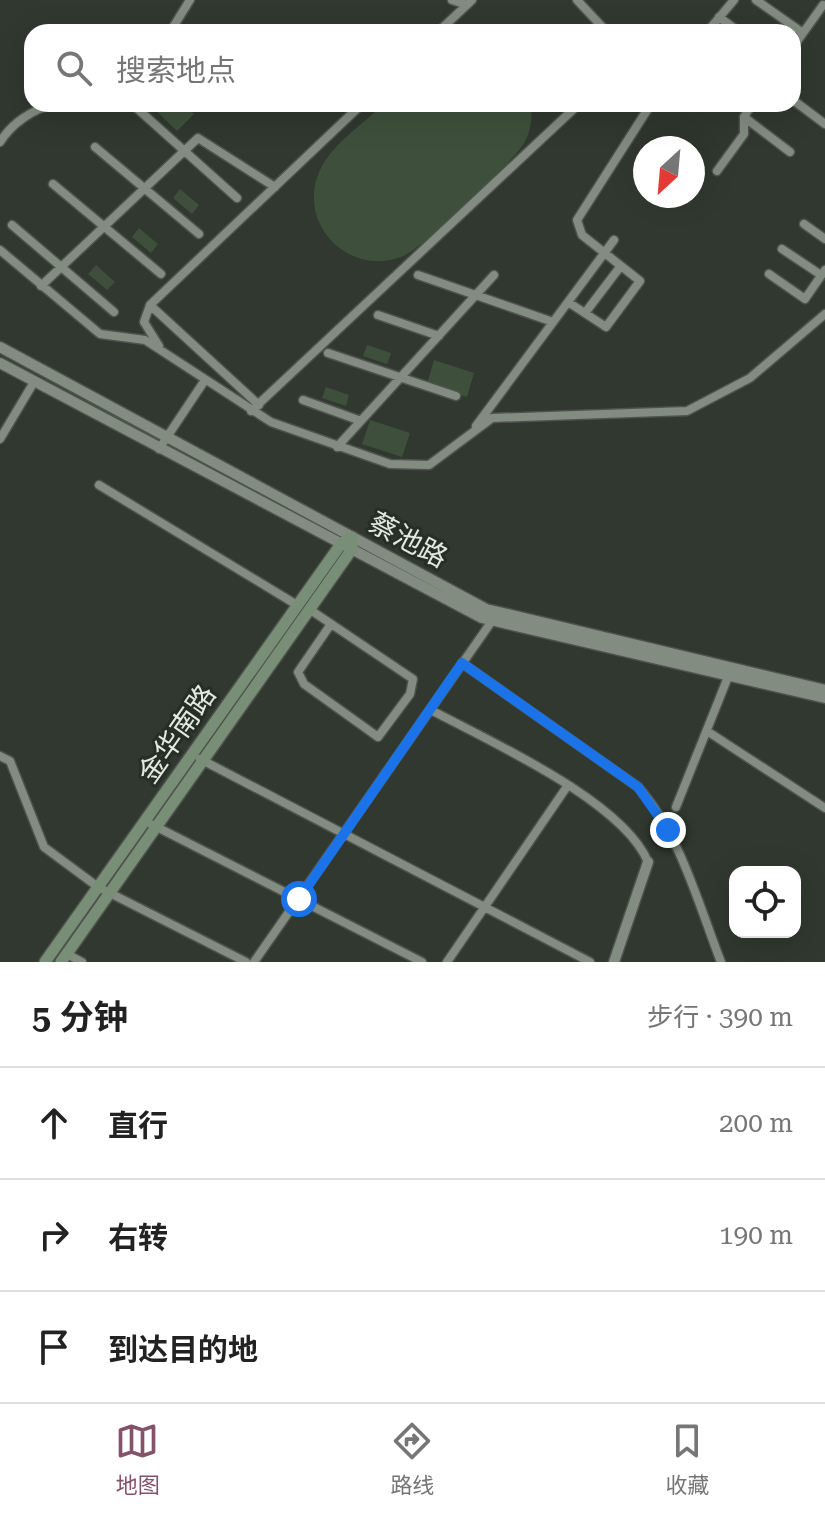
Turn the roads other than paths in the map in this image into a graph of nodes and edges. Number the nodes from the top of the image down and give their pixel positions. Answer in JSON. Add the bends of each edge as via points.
{"nodes":[{"id":1,"x":190,"y":0,"type":"edge"},
{"id":2,"x":452,"y":0,"type":"edge"},
{"id":3,"x":577,"y":0,"type":"edge"},
{"id":4,"x":734,"y":0,"type":"edge"},
{"id":5,"x":756,"y":0,"type":"edge"},
{"id":6,"x":470,"y":2,"type":"edge"},
{"id":7,"x":821,"y":4,"type":"edge"},
{"id":8,"x":719,"y":17,"type":"junction"},
{"id":9,"x":175,"y":24,"type":"edge"},
{"id":10,"x":447,"y":24,"type":"edge"},
{"id":11,"x":600,"y":24,"type":"edge"},
{"id":12,"x":713,"y":24,"type":"edge"},
{"id":13,"x":728,"y":24,"type":"edge"},
{"id":14,"x":790,"y":24,"type":"edge"},
{"id":15,"x":803,"y":33,"type":"joint"},
{"id":16,"x":801,"y":36,"type":"edge"},
{"id":17,"x":801,"y":106,"type":"edge"},
{"id":18,"x":32,"y":112,"type":"edge"},
{"id":19,"x":141,"y":112,"type":"edge"},
{"id":20,"x":354,"y":112,"type":"edge"},
{"id":21,"x":570,"y":112,"type":"edge"},
{"id":22,"x":646,"y":112,"type":"edge"},
{"id":23,"x":747,"y":112,"type":"edge"},
{"id":24,"x":744,"y":117,"type":"junction"},
{"id":25,"x":825,"y":124,"type":"edge"},
{"id":26,"x":0,"y":142,"type":"edge"},
{"id":27,"x":95,"y":147,"type":"dead end"},
{"id":28,"x":184,"y":151,"type":"junction"},
{"id":29,"x":790,"y":152,"type":"dead end"},
{"id":30,"x":717,"y":171,"type":"dead end"},
{"id":31,"x":53,"y":184,"type":"dead end"},
{"id":32,"x":275,"y":187,"type":"junction"},
{"id":33,"x":144,"y":189,"type":"junction"},
{"id":34,"x":237,"y":198,"type":"dead end"},
{"id":35,"x":804,"y":224,"type":"dead end"},
{"id":36,"x":12,"y":225,"type":"dead end"},
{"id":37,"x":104,"y":226,"type":"junction"},
{"id":38,"x":199,"y":234,"type":"dead end"},
{"id":39,"x":825,"y":239,"type":"edge"},
{"id":40,"x":614,"y":240,"type":"dead end"},
{"id":41,"x":782,"y":249,"type":"dead end"},
{"id":42,"x":0,"y":250,"type":"edge"},
{"id":43,"x":603,"y":255,"type":"junction"},
{"id":44,"x":61,"y":267,"type":"junction"},
{"id":45,"x":620,"y":267,"type":"junction"},
{"id":46,"x":823,"y":273,"type":"edge"},
{"id":47,"x":161,"y":274,"type":"dead end"},
{"id":48,"x":769,"y":274,"type":"dead end"},
{"id":49,"x":418,"y":275,"type":"dead end"},
{"id":50,"x":494,"y":275,"type":"dead end"},
{"id":51,"x":41,"y":286,"type":"junction"},
{"id":52,"x":475,"y":295,"type":"junction"},
{"id":53,"x":568,"y":302,"type":"junction"},
{"id":54,"x":150,"y":305,"type":"junction"},
{"id":55,"x":114,"y":312,"type":"dead end"},
{"id":56,"x":585,"y":313,"type":"junction"},
{"id":57,"x":825,"y":314,"type":"edge"},
{"id":58,"x":378,"y":315,"type":"dead end"},
{"id":59,"x":553,"y":322,"type":"junction"},
{"id":60,"x":439,"y":336,"type":"junction"},
{"id":61,"x":0,"y":347,"type":"edge"},
{"id":62,"x":164,"y":353,"type":"junction"},
{"id":63,"x":328,"y":353,"type":"dead end"},
{"id":64,"x":0,"y":363,"type":"edge"},
{"id":65,"x":401,"y":378,"type":"junction"},
{"id":66,"x":205,"y":380,"type":"junction"},
{"id":67,"x":34,"y":382,"type":"junction"},
{"id":68,"x":456,"y":396,"type":"dead end"},
{"id":69,"x":303,"y":400,"type":"dead end"},
{"id":70,"x":255,"y":408,"type":"junction"},
{"id":71,"x":361,"y":421,"type":"junction"},
{"id":72,"x":470,"y":434,"type":"junction"},
{"id":73,"x":166,"y":437,"type":"junction"},
{"id":74,"x":0,"y":439,"type":"edge"},
{"id":75,"x":337,"y":447,"type":"junction"},
{"id":76,"x":159,"y":449,"type":"junction"},
{"id":77,"x":99,"y":485,"type":"dead end"},
{"id":78,"x":348,"y":543,"type":"junction"},
{"id":79,"x":303,"y":607,"type":"junction"},
{"id":80,"x":495,"y":617,"type":"junction"},
{"id":81,"x":331,"y":624,"type":"junction"},
{"id":82,"x":462,"y":663,"type":"junction"},
{"id":83,"x":730,"y":672,"type":"junction"},
{"id":84,"x":825,"y":690,"type":"edge"},
{"id":85,"x":825,"y":698,"type":"edge"},
{"id":86,"x":429,"y":712,"type":"junction"},
{"id":87,"x":707,"y":731,"type":"junction"},
{"id":88,"x":0,"y":756,"type":"edge"},
{"id":89,"x":197,"y":758,"type":"junction"},
{"id":90,"x":566,"y":788,"type":"junction"},
{"id":91,"x":676,"y":807,"type":"dead end"},
{"id":92,"x":825,"y":808,"type":"edge"},
{"id":93,"x":145,"y":821,"type":"junction"},
{"id":94,"x":156,"y":827,"type":"junction"},
{"id":95,"x":345,"y":835,"type":"junction"},
{"id":96,"x":646,"y":863,"type":"junction"},
{"id":97,"x":98,"y":887,"type":"junction"},
{"id":98,"x":111,"y":893,"type":"junction"},
{"id":99,"x":299,"y":899,"type":"junction"},
{"id":100,"x":483,"y":908,"type":"junction"},
{"id":101,"x":64,"y":958,"type":"edge"},
{"id":102,"x":45,"y":962,"type":"edge"},
{"id":103,"x":82,"y":962,"type":"edge"},
{"id":104,"x":246,"y":962,"type":"edge"},
{"id":105,"x":254,"y":962,"type":"edge"},
{"id":106,"x":422,"y":962,"type":"edge"},
{"id":107,"x":447,"y":962,"type":"edge"},
{"id":108,"x":590,"y":962,"type":"edge"},
{"id":109,"x":611,"y":962,"type":"edge"},
{"id":110,"x":721,"y":962,"type":"edge"}],
"edges":[{"from":1,"to":9,"type":"street"},
{"from":2,"to":6,"type":"street"},
{"from":3,"to":11,"type":"street"},
{"from":4,"to":8,"type":"street"},
{"from":5,"to":14,"type":"street"},
{"from":6,"to":10,"type":"street"},
{"from":7,"to":15,"type":"street"},
{"from":8,"to":12,"type":"street"},
{"from":8,"to":13,"type":"street"},
{"from":15,"to":16,"type":"street"},
{"from":17,"to":25,"type":"street"},
{"from":18,"to":26,"type":"street"},
{"from":19,"to":28,"type":"street"},
{"from":20,"to":32,"type":"street"},
{"from":21,"to":70,"type":"street"},
{"from":22,"to":43,"type":"street","via":[[577,220],[582,235]]},
{"from":23,"to":24,"type":"street"},
{"from":24,"to":29,"type":"street"},
{"from":24,"to":30,"type":"street","via":[[744,134]]},
{"from":27,"to":33,"type":"street"},
{"from":28,"to":32,"type":"street","via":[[198,138]]},
{"from":28,"to":33,"type":"street"},
{"from":28,"to":34,"type":"street"},
{"from":31,"to":37,"type":"street"},
{"from":32,"to":54,"type":"street"},
{"from":33,"to":37,"type":"street"},
{"from":33,"to":38,"type":"street"},
{"from":35,"to":39,"type":"street"},
{"from":36,"to":44,"type":"street"},
{"from":37,"to":44,"type":"street"},
{"from":37,"to":47,"type":"street"},
{"from":40,"to":43,"type":"street"},
{"from":41,"to":46,"type":"street"},
{"from":42,"to":51,"type":"street"},
{"from":43,"to":45,"type":"street"},
{"from":43,"to":53,"type":"street"},
{"from":44,"to":51,"type":"street"},
{"from":44,"to":55,"type":"street"},
{"from":45,"to":56,"type":"street"},
{"from":45,"to":56,"type":"street","via":[[640,281],[606,327]]},
{"from":46,"to":48,"type":"street","via":[[805,299]]},
{"from":49,"to":52,"type":"street"},
{"from":50,"to":52,"type":"street"},
{"from":51,"to":62,"type":"street","via":[[100,334],[145,340]]},
{"from":52,"to":59,"type":"street"},
{"from":52,"to":60,"type":"street"},
{"from":53,"to":56,"type":"street"},
{"from":53,"to":59,"type":"street"},
{"from":54,"to":62,"type":"street","via":[[144,322]]},
{"from":54,"to":70,"type":"street"},
{"from":57,"to":72,"type":"street","via":[[750,378],[687,411],[492,418]]},
{"from":58,"to":60,"type":"street"},
{"from":59,"to":72,"type":"street"},
{"from":60,"to":65,"type":"street"},
{"from":61,"to":73,"type":"street","name":"蔡池路"},
{"from":62,"to":66,"type":"street"},
{"from":63,"to":65,"type":"street"},
{"from":64,"to":67,"type":"street","name":"蔡池路"},
{"from":65,"to":68,"type":"street"},
{"from":65,"to":71,"type":"street"},
{"from":66,"to":70,"type":"street"},
{"from":66,"to":73,"type":"street"},
{"from":67,"to":74,"type":"street"},
{"from":67,"to":76,"type":"street","name":"蔡池路"},
{"from":69,"to":71,"type":"street"},
{"from":70,"to":75,"type":"street"},
{"from":71,"to":75,"type":"street"},
{"from":72,"to":75,"type":"street","via":[[429,465],[390,464]]},
{"from":73,"to":76,"type":"street"},
{"from":73,"to":78,"type":"street","name":"蔡池路"},
{"from":76,"to":78,"type":"street","name":"蔡池路"},
{"from":77,"to":79,"type":"street"},
{"from":78,"to":79,"type":"main road","name":"金华南路"},
{"from":78,"to":80,"type":"street","name":"蔡池路"},
{"from":79,"to":81,"type":"street"},
{"from":79,"to":89,"type":"main road","name":"金华南路"},
{"from":80,"to":82,"type":"street"},
{"from":80,"to":83,"type":"street","name":"蔡池路"},
{"from":81,"to":81,"type":"street","via":[[413,679],[410,694],[378,737],[304,684],[298,672]]},
{"from":82,"to":86,"type":"street"},
{"from":82,"to":110,"type":"street","via":[[650,800],[668,830]]},
{"from":83,"to":84,"type":"street","name":"蔡池路"},
{"from":83,"to":85,"type":"street","name":"蔡池路"},
{"from":83,"to":87,"type":"street"},
{"from":86,"to":90,"type":"street"},
{"from":86,"to":95,"type":"street"},
{"from":86,"to":96,"type":"street","via":[[569,784],[641,845]]},
{"from":87,"to":91,"type":"street"},
{"from":87,"to":92,"type":"street"},
{"from":88,"to":97,"type":"street","via":[[10,761],[44,847]]},
{"from":89,"to":93,"type":"main road","name":"金华南路"},
{"from":89,"to":94,"type":"main road","name":"金华南路"},
{"from":89,"to":95,"type":"street"},
{"from":90,"to":96,"type":"street","via":[[637,847]]},
{"from":90,"to":100,"type":"street"},
{"from":93,"to":94,"type":"street"},
{"from":93,"to":97,"type":"main road","name":"金华南路"},
{"from":94,"to":98,"type":"main road","name":"金华南路"},
{"from":94,"to":99,"type":"street"},
{"from":95,"to":99,"type":"street"},
{"from":95,"to":100,"type":"street"},
{"from":96,"to":109,"type":"street"},
{"from":97,"to":98,"type":"street"},
{"from":97,"to":102,"type":"main road","name":"金华南路"},
{"from":98,"to":101,"type":"main road","name":"金华南路"},
{"from":98,"to":104,"type":"street"},
{"from":99,"to":105,"type":"street"},
{"from":99,"to":106,"type":"street"},
{"from":100,"to":107,"type":"street"},
{"from":100,"to":108,"type":"street"},
{"from":101,"to":103,"type":"street"}]}
